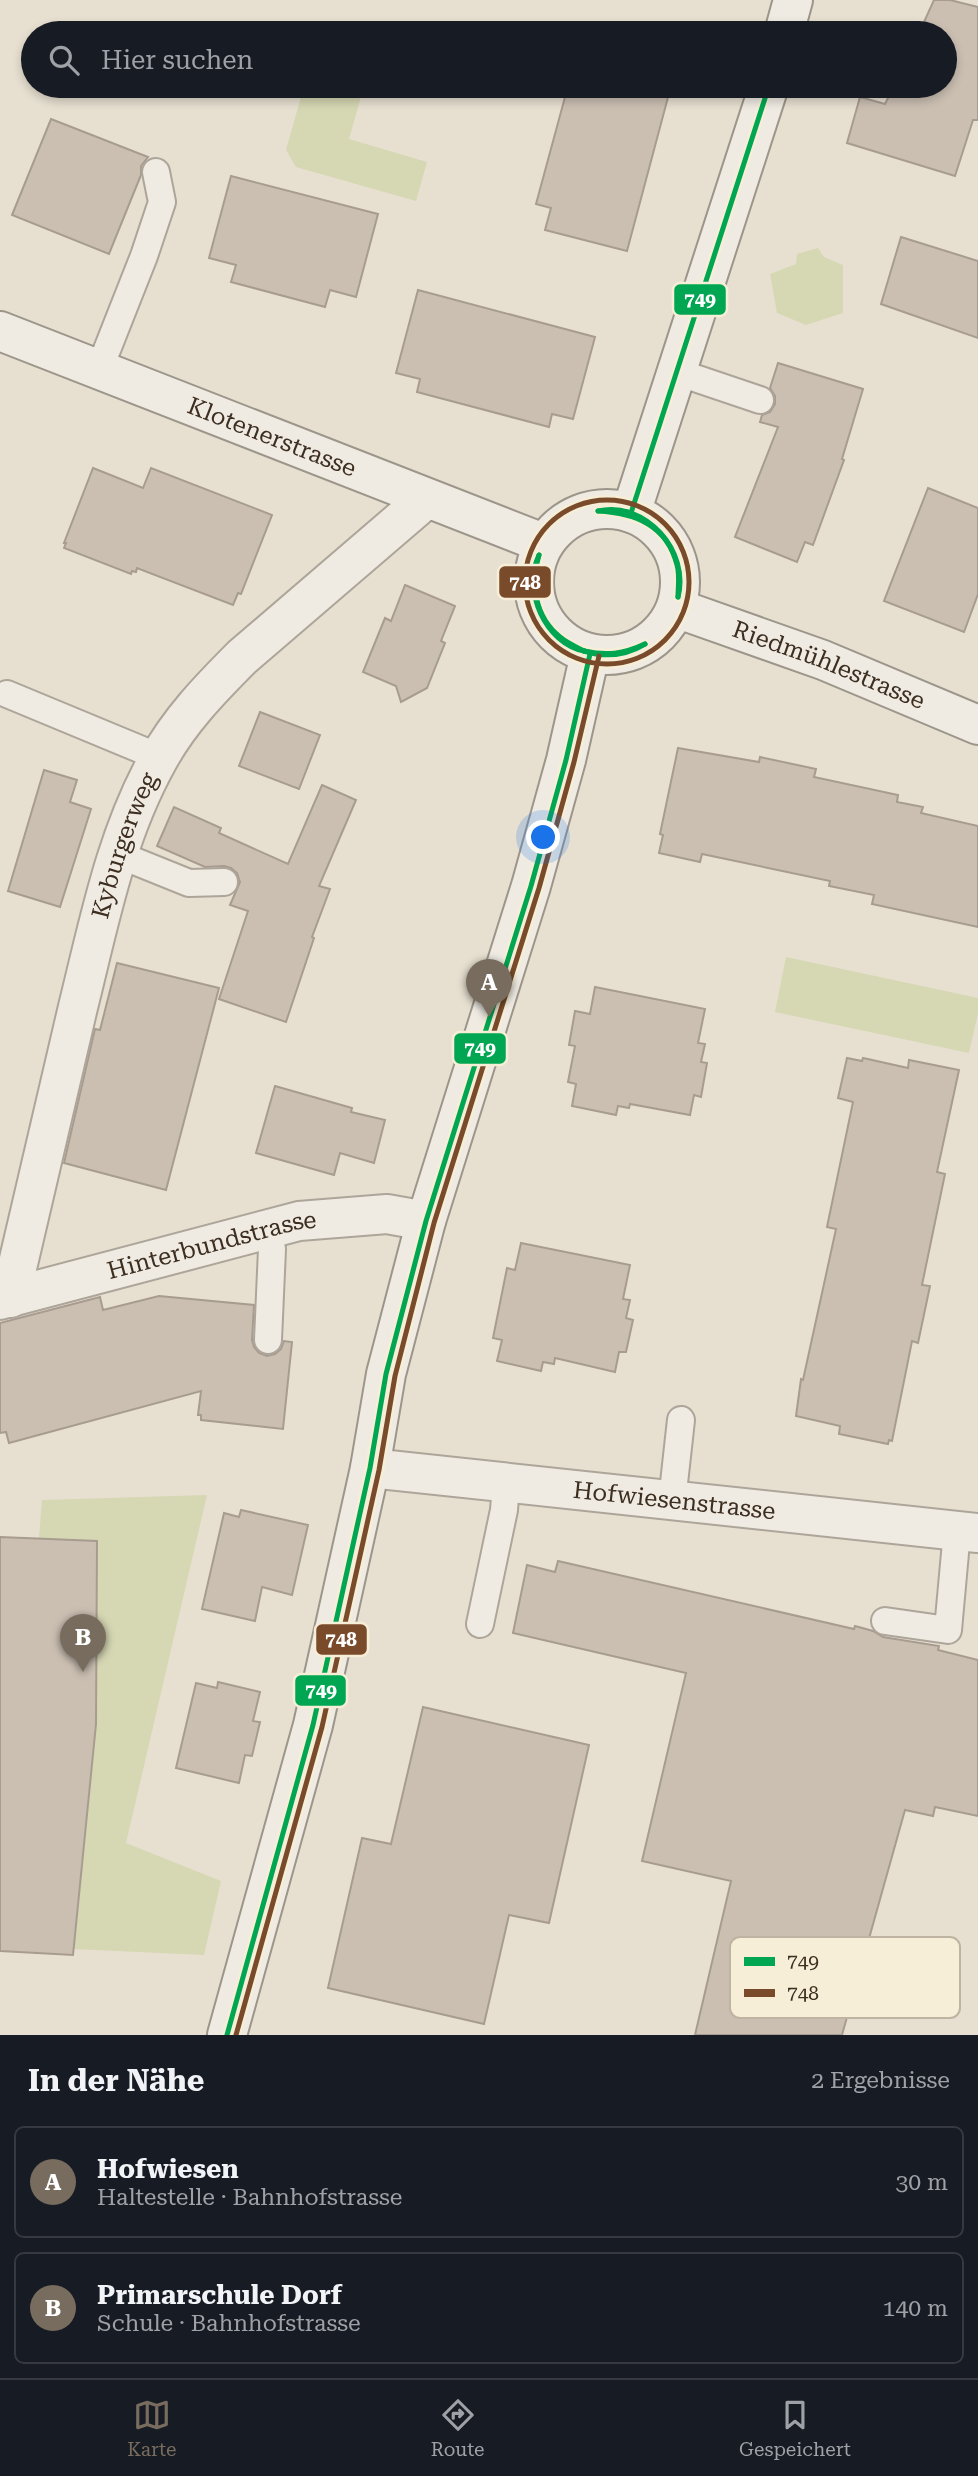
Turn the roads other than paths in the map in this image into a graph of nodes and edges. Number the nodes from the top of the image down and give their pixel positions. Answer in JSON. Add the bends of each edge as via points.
{"nodes":[{"id":1,"x":793,"y":0,"type":"edge"},
{"id":2,"x":787,"y":21,"type":"edge"},
{"id":3,"x":765,"y":98,"type":"edge"},
{"id":4,"x":156,"y":172,"type":"dead end"},
{"id":5,"x":0,"y":331,"type":"edge"},
{"id":6,"x":99,"y":370,"type":"junction"},
{"id":7,"x":677,"y":372,"type":"junction"},
{"id":8,"x":760,"y":400,"type":"dead end"},
{"id":9,"x":426,"y":499,"type":"junction"},
{"id":10,"x":631,"y":513,"type":"junction"},
{"id":11,"x":544,"y":543,"type":"junction"},
{"id":12,"x":676,"y":608,"type":"junction"},
{"id":13,"x":590,"y":654,"type":"junction"},
{"id":14,"x":7,"y":694,"type":"dead end"},
{"id":15,"x":978,"y":725,"type":"edge"},
{"id":16,"x":159,"y":757,"type":"junction"},
{"id":17,"x":117,"y":855,"type":"junction"},
{"id":18,"x":224,"y":882,"type":"dead end"},
{"id":19,"x":426,"y":1221,"type":"junction"},
{"id":20,"x":266,"y":1229,"type":"junction"},
{"id":21,"x":5,"y":1299,"type":"edge"},
{"id":22,"x":268,"y":1340,"type":"dead end"},
{"id":23,"x":681,"y":1420,"type":"dead end"},
{"id":24,"x":370,"y":1468,"type":"junction"},
{"id":25,"x":506,"y":1483,"type":"junction"},
{"id":26,"x":672,"y":1500,"type":"junction"},
{"id":27,"x":967,"y":1532,"type":"edge"},
{"id":28,"x":885,"y":1620,"type":"dead end"},
{"id":29,"x":480,"y":1624,"type":"dead end"},
{"id":30,"x":227,"y":2035,"type":"edge"}],
"edges":[{"from":1,"to":2,"type":"street"},
{"from":3,"to":7,"type":"street"},
{"from":4,"to":6,"type":"lane","via":[[162,202]]},
{"from":5,"to":6,"type":"street","name":"Klotenerstrasse"},
{"from":6,"to":9,"type":"street","name":"Klotenerstrasse"},
{"from":7,"to":8,"type":"lane"},
{"from":7,"to":10,"type":"street"},
{"from":9,"to":11,"type":"street","name":"Klotenerstrasse"},
{"from":9,"to":16,"type":"street","name":"Kyburgerweg","via":[[242,657],[201,700]]},
{"from":10,"to":11,"type":"street","via":[[607,508],[582,513],[560,525]]},
{"from":10,"to":12,"type":"street","via":[[652,524],[668,541],[678,562]]},
{"from":11,"to":13,"type":"street","via":[[534,565],[538,611],[551,631],[569,646]]},
{"from":12,"to":13,"type":"street","via":[[650,642],[611,656]]},
{"from":12,"to":15,"type":"street","name":"Riedmühlestrasse","via":[[833,663]]},
{"from":13,"to":19,"type":"street","via":[[531,886]]},
{"from":14,"to":16,"type":"lane"},
{"from":16,"to":17,"type":"street","name":"Kyburgerweg"},
{"from":17,"to":18,"type":"lane","via":[[189,883]]},
{"from":17,"to":21,"type":"street","name":"Kyburgerweg"},
{"from":19,"to":20,"type":"street","name":"Hinterbundstrasse","via":[[387,1214],[299,1221]]},
{"from":19,"to":24,"type":"street","via":[[386,1374]]},
{"from":20,"to":21,"type":"street","name":"Hinterbundstrasse"},
{"from":20,"to":22,"type":"lane","via":[[272,1249]]},
{"from":23,"to":26,"type":"lane"},
{"from":24,"to":25,"type":"street","name":"Hofwiesenstrasse"},
{"from":24,"to":30,"type":"street","via":[[313,1725]]},
{"from":25,"to":26,"type":"street","name":"Hofwiesenstrasse"},
{"from":25,"to":29,"type":"lane"},
{"from":26,"to":27,"type":"street","name":"Hofwiesenstrasse"},
{"from":27,"to":28,"type":"lane","via":[[948,1630]]}]}
